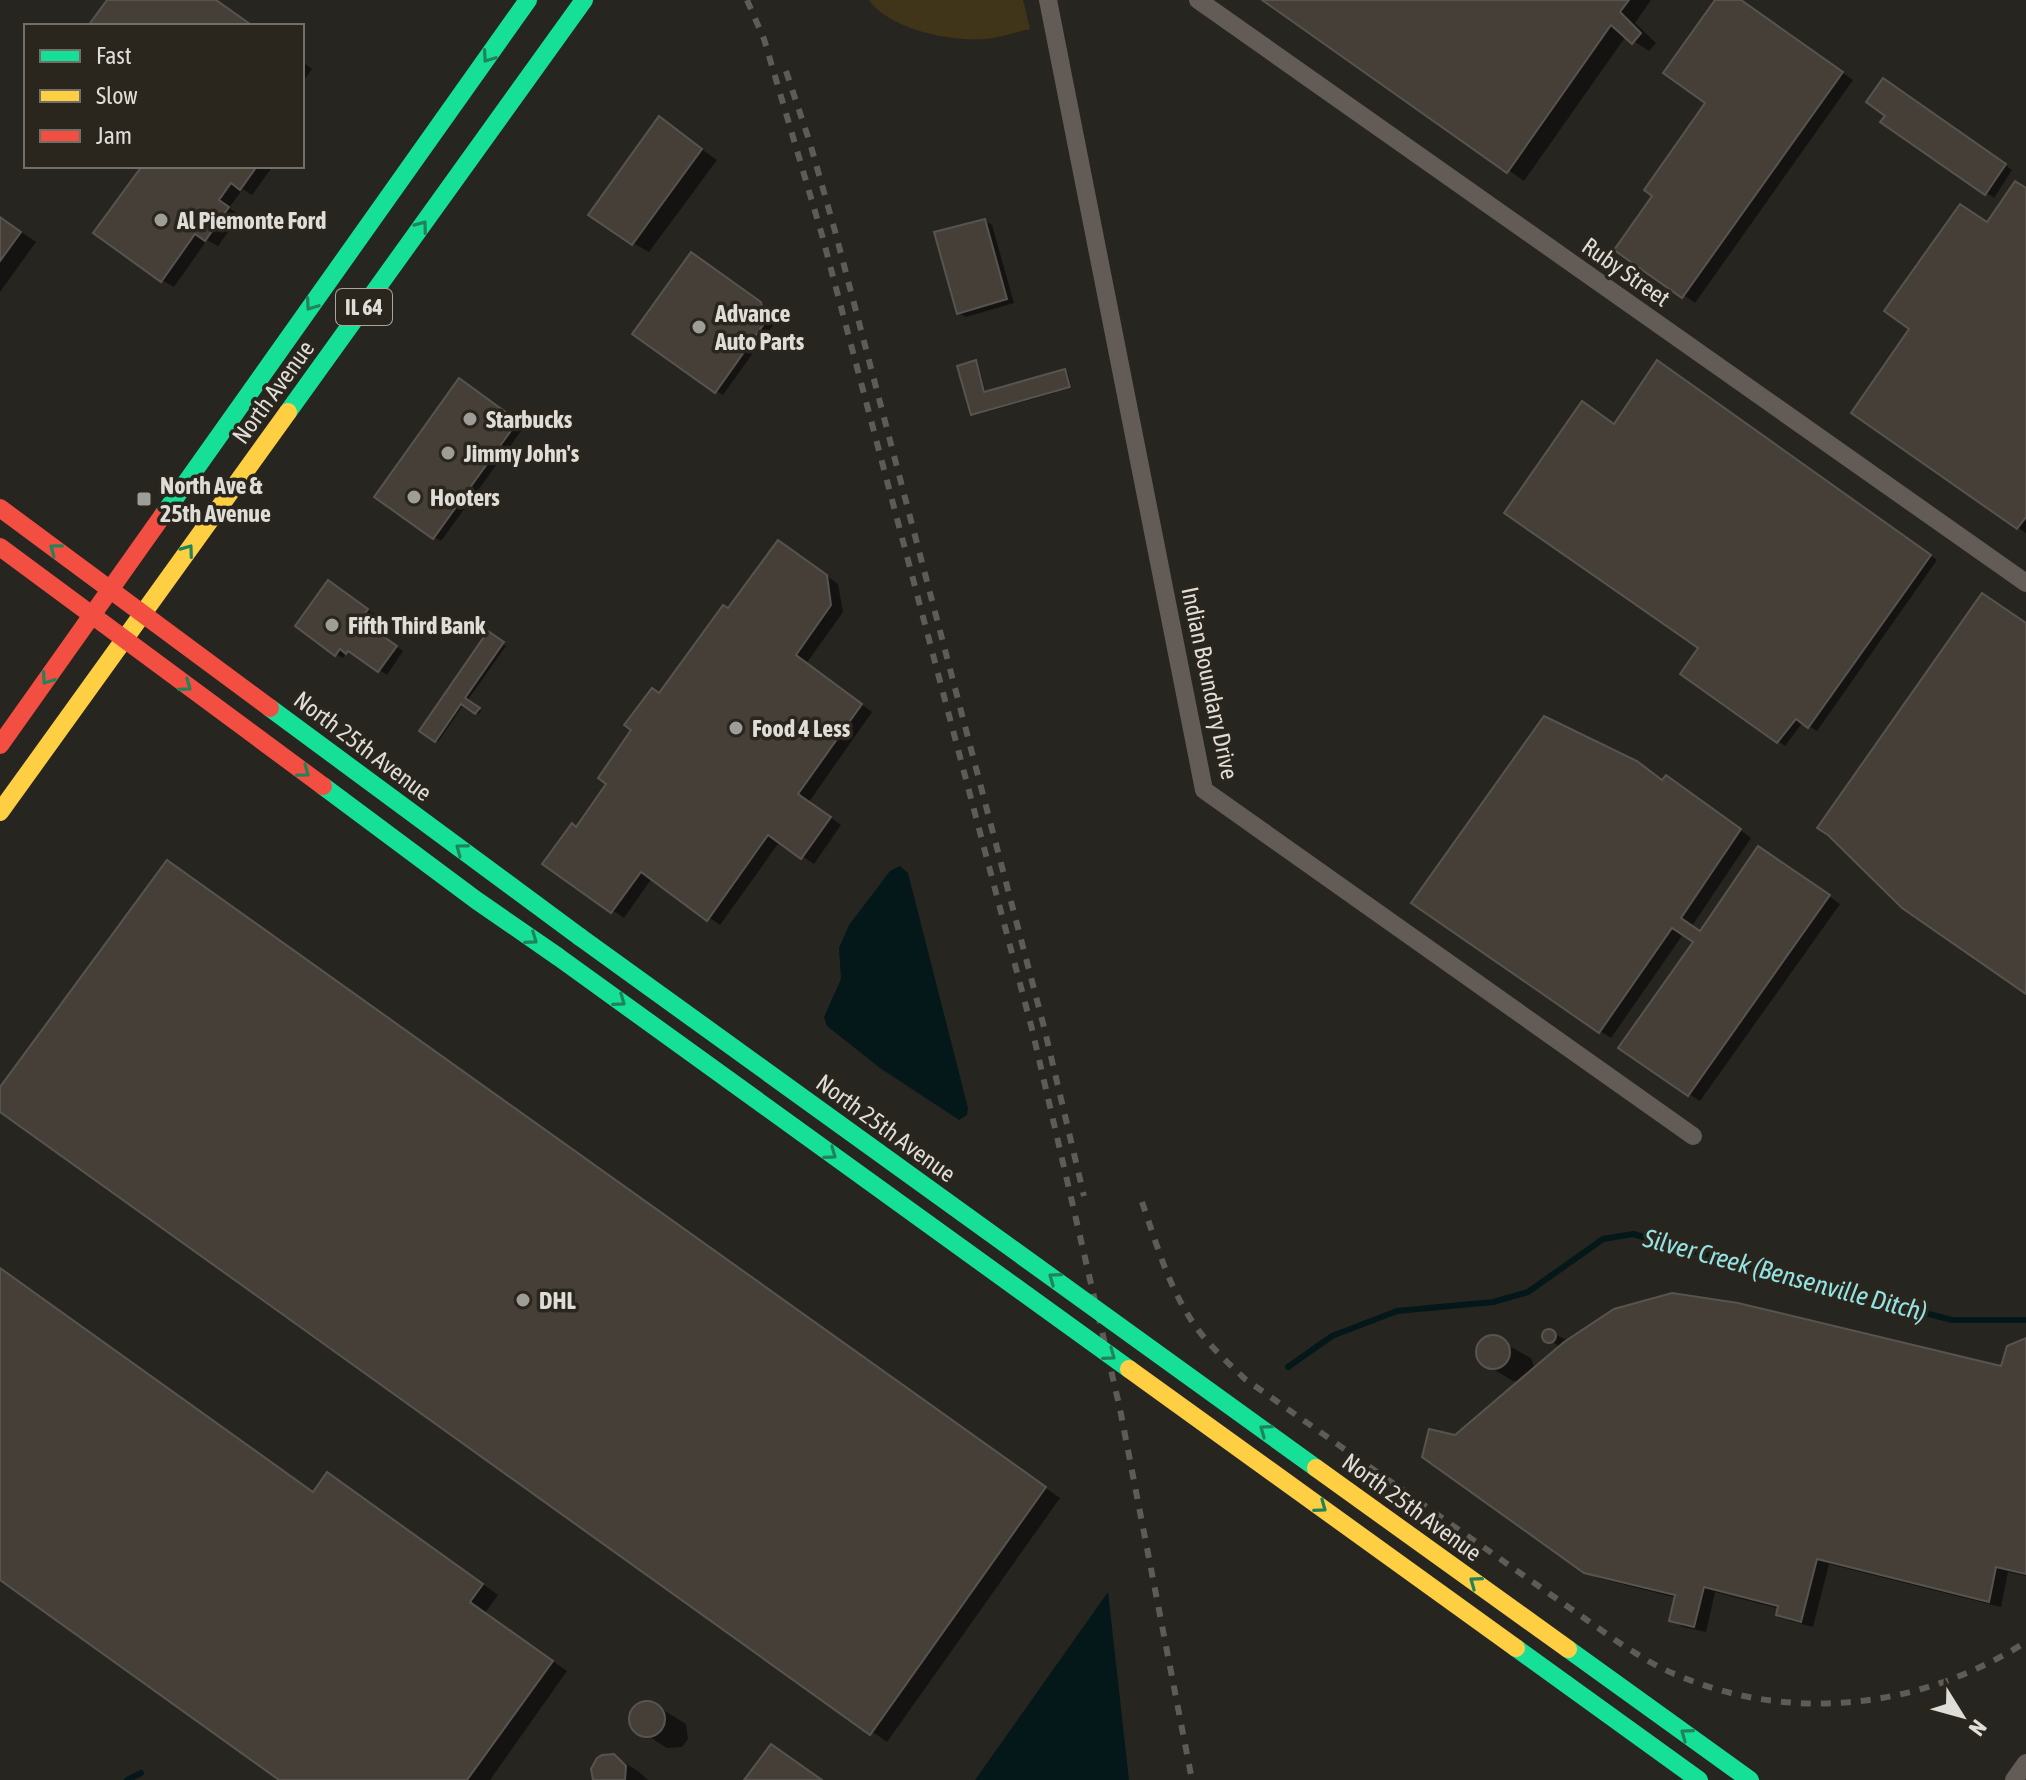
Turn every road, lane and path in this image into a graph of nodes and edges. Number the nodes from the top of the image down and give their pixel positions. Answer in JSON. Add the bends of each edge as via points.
{"nodes":[{"id":1,"x":528,"y":0,"type":"edge"},
{"id":2,"x":584,"y":0,"type":"edge"},
{"id":3,"x":1048,"y":0,"type":"edge"},
{"id":4,"x":1198,"y":0,"type":"edge"},
{"id":5,"x":374,"y":254,"type":"junction"},
{"id":6,"x":280,"y":386,"type":"junction"},
{"id":7,"x":0,"y":508,"type":"edge"},
{"id":8,"x":0,"y":547,"type":"edge"},
{"id":9,"x":2026,"y":583,"type":"edge"},
{"id":10,"x":110,"y":590,"type":"junction"},
{"id":11,"x":142,"y":613,"type":"junction"},
{"id":12,"x":92,"y":615,"type":"junction"},
{"id":13,"x":123,"y":639,"type":"junction"},
{"id":14,"x":0,"y":745,"type":"edge"},
{"id":15,"x":0,"y":812,"type":"edge"},
{"id":16,"x":1693,"y":1136,"type":"dead end"},
{"id":17,"x":2026,"y":1763,"type":"edge"},
{"id":18,"x":1699,"y":1780,"type":"edge"},
{"id":19,"x":1750,"y":1780,"type":"edge"},
{"id":20,"x":2014,"y":1780,"type":"edge"}],
"edges":[{"from":1,"to":5,"type":"main road","name":"North Avenue","number":"IL 64","one_way":true},
{"from":5,"to":2,"type":"main road","name":"North Avenue","number":"IL 64","one_way":true},
{"from":3,"to":16,"type":"street","name":"Indian Boundary Drive","via":[[1204,790]]},
{"from":4,"to":9,"type":"street","name":"Ruby Street"},
{"from":5,"to":6,"type":"main road","name":"North Avenue","number":"IL 64"},
{"from":5,"to":6,"type":"main road","name":"North Avenue","number":"IL 64","one_way":true},
{"from":6,"to":10,"type":"main road","name":"North Avenue","number":"IL 64"},
{"from":11,"to":6,"type":"main road","name":"North Avenue","number":"IL 64","one_way":true},
{"from":10,"to":7,"type":"main road","name":"North 25th Avenue","one_way":true},
{"from":8,"to":12,"type":"main road"},
{"from":10,"to":11,"type":"main road","name":"North 25th Avenue"},
{"from":10,"to":12,"type":"main road","name":"North Avenue","number":"IL 64"},
{"from":11,"to":13,"type":"main road","name":"North Avenue","number":"IL 64"},
{"from":19,"to":11,"type":"main road","name":"North 25th Avenue","one_way":true,"bridge":true,"via":[[534,903]]},
{"from":12,"to":13,"type":"main road"},
{"from":12,"to":14,"type":"main road","name":"North Avenue","number":"IL 64","one_way":true},
{"from":13,"to":15,"type":"main road","name":"North Avenue","number":"IL 64"},
{"from":13,"to":18,"type":"main road","one_way":true,"bridge":true},
{"from":17,"to":20,"type":"street"}]}
